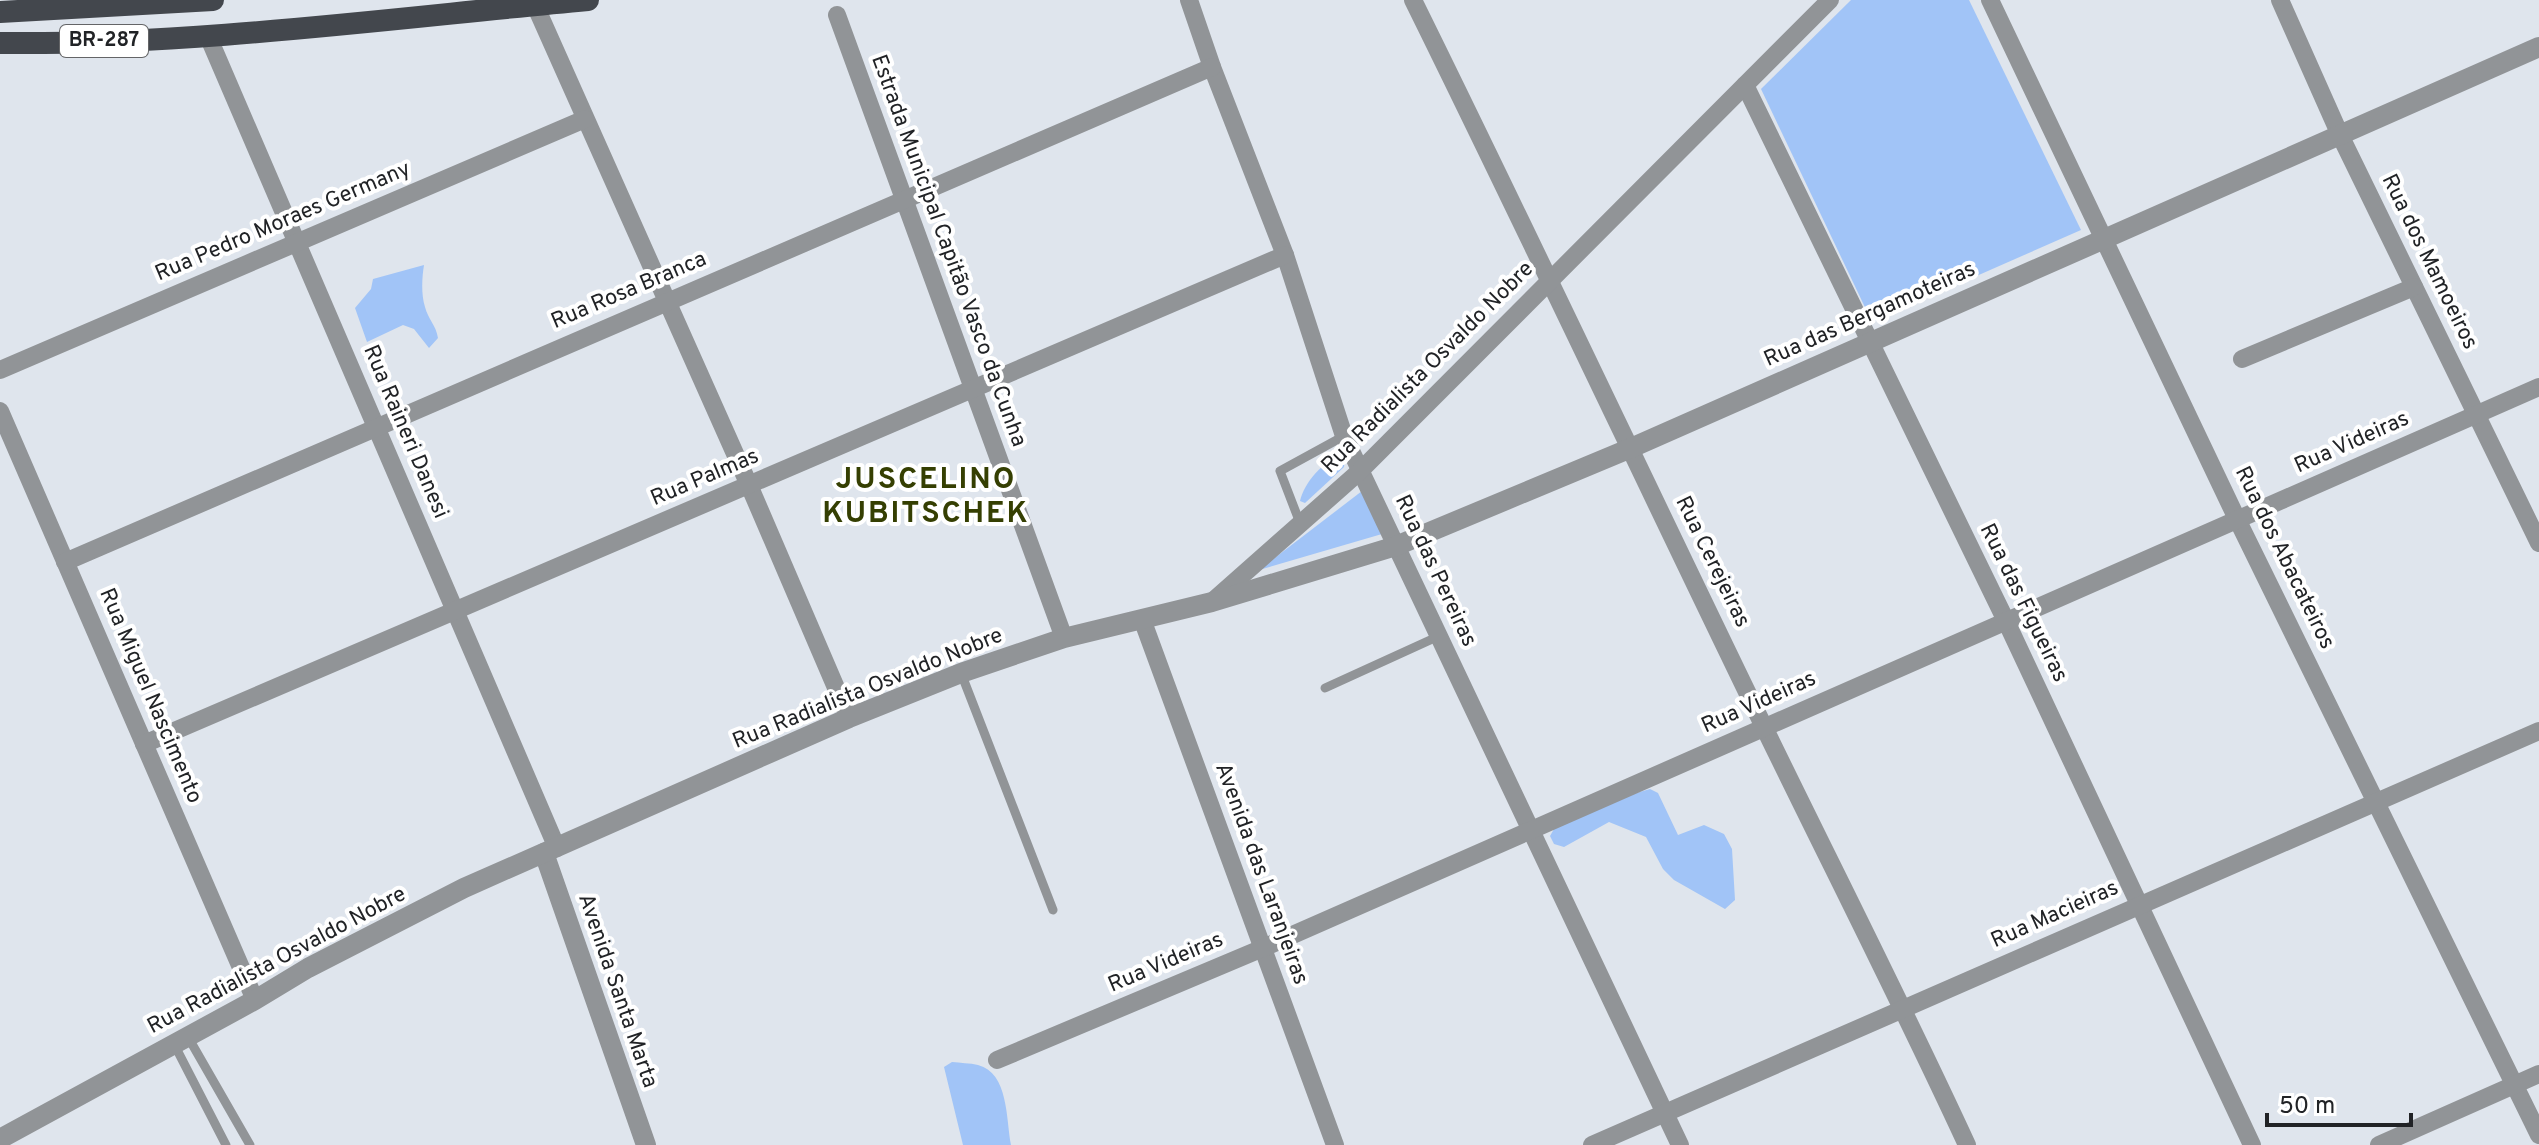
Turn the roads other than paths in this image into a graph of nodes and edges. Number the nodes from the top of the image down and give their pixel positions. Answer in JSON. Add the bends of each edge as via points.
{"nodes":[{"id":1,"x":201,"y":0,"type":"edge"},
{"id":2,"x":213,"y":0,"type":"edge"},
{"id":3,"x":588,"y":0,"type":"edge"},
{"id":4,"x":1189,"y":0,"type":"edge"},
{"id":5,"x":1413,"y":0,"type":"edge"},
{"id":6,"x":1830,"y":0,"type":"edge"},
{"id":7,"x":1990,"y":0,"type":"edge"},
{"id":8,"x":2280,"y":0,"type":"edge"},
{"id":9,"x":535,"y":5,"type":"junction"},
{"id":10,"x":12,"y":8,"type":"edge"},
{"id":11,"x":837,"y":15,"type":"dead end"},
{"id":12,"x":208,"y":36,"type":"junction"},
{"id":13,"x":0,"y":43,"type":"edge"},
{"id":14,"x":2539,"y":47,"type":"edge"},
{"id":15,"x":1212,"y":67,"type":"junction"},
{"id":16,"x":1745,"y":85,"type":"junction"},
{"id":17,"x":585,"y":119,"type":"junction"},
{"id":18,"x":2340,"y":135,"type":"junction"},
{"id":19,"x":904,"y":199,"type":"junction"},
{"id":20,"x":2104,"y":239,"type":"junction"},
{"id":21,"x":297,"y":241,"type":"junction"},
{"id":22,"x":1285,"y":255,"type":"junction"},
{"id":23,"x":1551,"y":280,"type":"junction"},
{"id":24,"x":2414,"y":287,"type":"junction"},
{"id":25,"x":666,"y":301,"type":"junction"},
{"id":26,"x":1870,"y":342,"type":"junction"},
{"id":27,"x":2242,"y":359,"type":"dead end"},
{"id":28,"x":0,"y":370,"type":"edge"},
{"id":29,"x":2539,"y":387,"type":"edge"},
{"id":30,"x":973,"y":389,"type":"junction"},
{"id":31,"x":0,"y":411,"type":"edge"},
{"id":32,"x":2476,"y":414,"type":"junction"},
{"id":33,"x":376,"y":427,"type":"junction"},
{"id":34,"x":1344,"y":436,"type":"junction"},
{"id":35,"x":1631,"y":448,"type":"junction"},
{"id":36,"x":1360,"y":471,"type":"junction"},
{"id":37,"x":749,"y":485,"type":"junction"},
{"id":38,"x":2237,"y":519,"type":"junction"},
{"id":39,"x":1300,"y":524,"type":"junction"},
{"id":40,"x":2539,"y":543,"type":"edge"},
{"id":41,"x":1396,"y":546,"type":"junction"},
{"id":42,"x":65,"y":562,"type":"junction"},
{"id":43,"x":1212,"y":602,"type":"junction"},
{"id":44,"x":455,"y":611,"type":"junction"},
{"id":45,"x":1142,"y":619,"type":"junction"},
{"id":46,"x":2006,"y":621,"type":"junction"},
{"id":47,"x":1439,"y":636,"type":"junction"},
{"id":48,"x":1064,"y":638,"type":"junction"},
{"id":49,"x":961,"y":673,"type":"junction"},
{"id":50,"x":1325,"y":688,"type":"dead end"},
{"id":51,"x":849,"y":718,"type":"junction"},
{"id":52,"x":1764,"y":727,"type":"junction"},
{"id":53,"x":2539,"y":731,"type":"edge"},
{"id":54,"x":144,"y":744,"type":"junction"},
{"id":55,"x":2377,"y":802,"type":"junction"},
{"id":56,"x":1531,"y":830,"type":"junction"},
{"id":57,"x":550,"y":850,"type":"junction"},
{"id":58,"x":2140,"y":904,"type":"junction"},
{"id":59,"x":1053,"y":910,"type":"dead end"},
{"id":60,"x":1263,"y":948,"type":"junction"},
{"id":61,"x":255,"y":1000,"type":"junction"},
{"id":62,"x":1904,"y":1008,"type":"junction"},
{"id":63,"x":181,"y":1040,"type":"junction"},
{"id":64,"x":997,"y":1060,"type":"dead end"},
{"id":65,"x":2539,"y":1074,"type":"edge"},
{"id":66,"x":2515,"y":1085,"type":"junction"},
{"id":67,"x":1665,"y":1113,"type":"junction"},
{"id":68,"x":2539,"y":1135,"type":"edge"},
{"id":69,"x":0,"y":1139,"type":"edge"},
{"id":70,"x":226,"y":1145,"type":"edge"},
{"id":71,"x":250,"y":1145,"type":"edge"},
{"id":72,"x":646,"y":1145,"type":"edge"},
{"id":73,"x":1335,"y":1145,"type":"edge"},
{"id":74,"x":1592,"y":1145,"type":"edge"},
{"id":75,"x":1680,"y":1145,"type":"edge"},
{"id":76,"x":1967,"y":1145,"type":"edge"},
{"id":77,"x":2252,"y":1145,"type":"edge"},
{"id":78,"x":2379,"y":1145,"type":"edge"}],
"edges":[{"from":1,"to":2,"type":"highway","number":"BR-287"},
{"from":1,"to":10,"type":"highway","number":"BR-287"},
{"from":3,"to":9,"type":"highway","number":"BR-287"},
{"from":4,"to":15,"type":"street","name":"Rua das Pereiras"},
{"from":5,"to":23,"type":"street","name":"Rua Cerejeiras"},
{"from":6,"to":16,"type":"street","name":"Rua Radialista Osvaldo Nobre"},
{"from":7,"to":20,"type":"street","name":"Rua dos Abacateiros"},
{"from":8,"to":18,"type":"street","name":"Rua dos Mamoeiros"},
{"from":9,"to":12,"type":"highway","number":"BR-287"},
{"from":9,"to":17,"type":"street"},
{"from":11,"to":19,"type":"street","name":"Estrada Municipal Capitão Vasco da Cunha"},
{"from":12,"to":13,"type":"highway","number":"BR-287"},
{"from":12,"to":21,"type":"street","name":"Rua Raineri Danesi"},
{"from":14,"to":18,"type":"street","name":"Rua das Bergamoteiras"},
{"from":15,"to":19,"type":"street","name":"Rua Rosa Branca"},
{"from":15,"to":22,"type":"street","name":"Rua das Pereiras"},
{"from":16,"to":23,"type":"street","name":"Rua Radialista Osvaldo Nobre"},
{"from":16,"to":26,"type":"street","name":"Rua das Figueiras"},
{"from":17,"to":21,"type":"street","name":"Rua Pedro Moraes Germany"},
{"from":17,"to":25,"type":"street"},
{"from":18,"to":20,"type":"street","name":"Rua das Bergamoteiras"},
{"from":18,"to":24,"type":"street","name":"Rua dos Mamoeiros"},
{"from":19,"to":25,"type":"street","name":"Rua Rosa Branca"},
{"from":19,"to":30,"type":"street","name":"Estrada Municipal Capitão Vasco da Cunha"},
{"from":20,"to":26,"type":"street","name":"Rua das Bergamoteiras"},
{"from":20,"to":38,"type":"street","name":"Rua dos Abacateiros"},
{"from":21,"to":28,"type":"street","name":"Rua Pedro Moraes Germany"},
{"from":21,"to":33,"type":"street","name":"Rua Raineri Danesi"},
{"from":22,"to":30,"type":"street","name":"Rua Palmas"},
{"from":22,"to":34,"type":"street","name":"Rua das Pereiras"},
{"from":23,"to":35,"type":"street","name":"Rua Cerejeiras"},
{"from":23,"to":36,"type":"street","name":"Rua Radialista Osvaldo Nobre"},
{"from":24,"to":27,"type":"street"},
{"from":24,"to":32,"type":"street","name":"Rua dos Mamoeiros"},
{"from":25,"to":33,"type":"street","name":"Rua Rosa Branca"},
{"from":25,"to":37,"type":"street"},
{"from":26,"to":35,"type":"street","name":"Rua das Bergamoteiras"},
{"from":26,"to":46,"type":"street","name":"Rua das Figueiras"},
{"from":29,"to":32,"type":"street","name":"Rua Videiras"},
{"from":30,"to":37,"type":"street","name":"Rua Palmas"},
{"from":30,"to":48,"type":"street","name":"Estrada Municipal Capitão Vasco da Cunha"},
{"from":31,"to":42,"type":"street","name":"Rua Miguel Nascimento"},
{"from":32,"to":38,"type":"street","name":"Rua Videiras"},
{"from":32,"to":40,"type":"street","name":"Rua dos Mamoeiros"},
{"from":33,"to":42,"type":"street","name":"Rua Rosa Branca"},
{"from":33,"to":44,"type":"street","name":"Rua Raineri Danesi"},
{"from":34,"to":36,"type":"street","name":"Rua das Pereiras"},
{"from":34,"to":39,"type":"lane","via":[[1280,471]]},
{"from":35,"to":41,"type":"street","name":"Rua das Bergamoteiras"},
{"from":35,"to":52,"type":"street","name":"Rua Cerejeiras"},
{"from":36,"to":39,"type":"street","name":"Rua Radialista Osvaldo Nobre"},
{"from":36,"to":41,"type":"street","name":"Rua das Pereiras"},
{"from":37,"to":44,"type":"street","name":"Rua Palmas"},
{"from":37,"to":51,"type":"street"},
{"from":38,"to":46,"type":"street","name":"Rua Videiras"},
{"from":38,"to":55,"type":"street","name":"Rua dos Abacateiros"},
{"from":39,"to":43,"type":"street","name":"Rua Radialista Osvaldo Nobre"},
{"from":41,"to":43,"type":"street","name":"Rua das Bergamoteiras"},
{"from":41,"to":47,"type":"street","name":"Rua das Pereiras"},
{"from":42,"to":54,"type":"street","name":"Rua Miguel Nascimento"},
{"from":43,"to":45,"type":"street","name":"Rua Radialista Osvaldo Nobre"},
{"from":44,"to":54,"type":"street","name":"Rua Palmas"},
{"from":44,"to":57,"type":"street","name":"Rua Raineri Danesi"},
{"from":45,"to":48,"type":"street","name":"Rua Radialista Osvaldo Nobre"},
{"from":45,"to":60,"type":"street","name":"Avenida das Laranjeiras"},
{"from":46,"to":52,"type":"street","name":"Rua Videiras"},
{"from":46,"to":58,"type":"street","name":"Rua das Figueiras"},
{"from":47,"to":50,"type":"lane"},
{"from":47,"to":56,"type":"street","name":"Rua das Pereiras"},
{"from":48,"to":49,"type":"street","name":"Rua Radialista Osvaldo Nobre"},
{"from":49,"to":51,"type":"street","name":"Rua Radialista Osvaldo Nobre"},
{"from":49,"to":59,"type":"lane"},
{"from":51,"to":57,"type":"street","name":"Rua Radialista Osvaldo Nobre"},
{"from":52,"to":56,"type":"street","name":"Rua Videiras"},
{"from":52,"to":62,"type":"street","name":"Rua Cerejeiras"},
{"from":53,"to":55,"type":"street","name":"Rua Macieiras"},
{"from":54,"to":61,"type":"street","name":"Rua Miguel Nascimento"},
{"from":55,"to":58,"type":"street","name":"Rua Macieiras"},
{"from":55,"to":66,"type":"street","name":"Rua dos Abacateiros"},
{"from":56,"to":60,"type":"street","name":"Rua Videiras"},
{"from":56,"to":67,"type":"street","name":"Rua das Pereiras"},
{"from":57,"to":61,"type":"street","name":"Rua Radialista Osvaldo Nobre","via":[[408,917]]},
{"from":57,"to":72,"type":"street","name":"Avenida Santa Marta"},
{"from":58,"to":62,"type":"street","name":"Rua Macieiras"},
{"from":58,"to":77,"type":"street","name":"Rua das Figueiras"},
{"from":60,"to":64,"type":"street","name":"Rua Videiras"},
{"from":60,"to":73,"type":"street","name":"Avenida das Laranjeiras"},
{"from":61,"to":63,"type":"street","name":"Rua Radialista Osvaldo Nobre"},
{"from":62,"to":67,"type":"street","name":"Rua Macieiras"},
{"from":62,"to":76,"type":"street","name":"Rua Cerejeiras"},
{"from":63,"to":69,"type":"street","name":"Rua Radialista Osvaldo Nobre"},
{"from":63,"to":70,"type":"lane"},
{"from":63,"to":71,"type":"lane"},
{"from":65,"to":66,"type":"street"},
{"from":66,"to":68,"type":"street","name":"Rua dos Abacateiros"},
{"from":66,"to":78,"type":"street"},
{"from":67,"to":74,"type":"street","name":"Rua Macieiras"},
{"from":67,"to":75,"type":"street","name":"Rua das Pereiras"}]}
